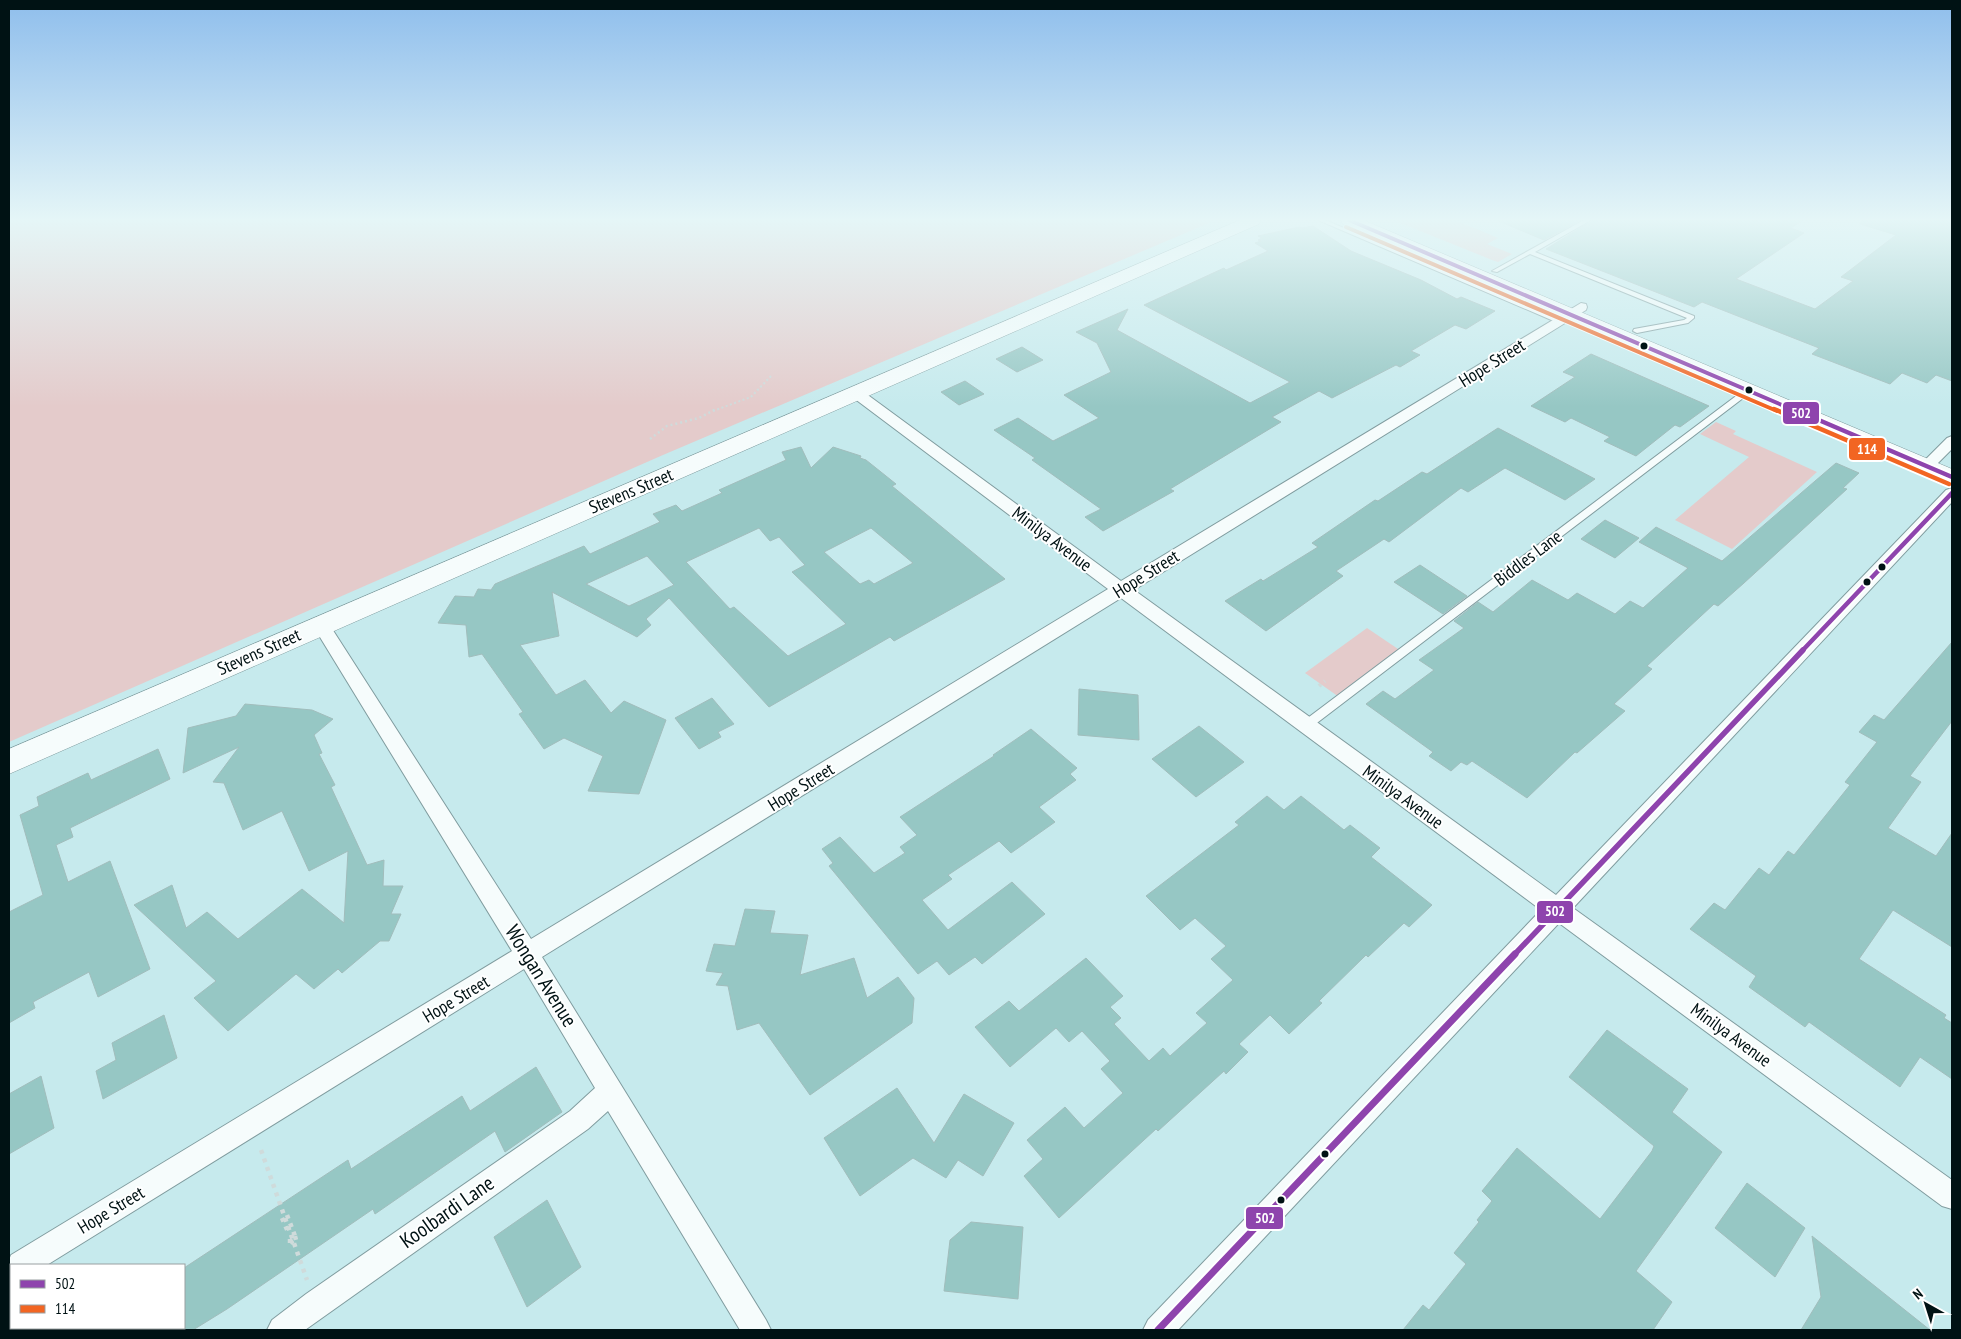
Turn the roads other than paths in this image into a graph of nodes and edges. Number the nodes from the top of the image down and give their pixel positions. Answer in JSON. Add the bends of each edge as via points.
{"nodes":[{"id":1,"x":1110,"y":282,"type":"edge"},
{"id":2,"x":1487,"y":282,"type":"edge"},
{"id":3,"x":1496,"y":282,"type":"edge"},
{"id":4,"x":1514,"y":282,"type":"edge"},
{"id":5,"x":1606,"y":282,"type":"edge"},
{"id":6,"x":1570,"y":314,"type":"junction"},
{"id":7,"x":1637,"y":331,"type":"junction"},
{"id":8,"x":1751,"y":389,"type":"junction"},
{"id":9,"x":856,"y":393,"type":"junction"},
{"id":10,"x":1952,"y":441,"type":"edge"},
{"id":11,"x":1939,"y":461,"type":"edge"},
{"id":12,"x":1952,"y":477,"type":"edge"},
{"id":13,"x":1952,"y":493,"type":"edge"},
{"id":14,"x":1121,"y":590,"type":"junction"},
{"id":15,"x":321,"y":625,"type":"junction"},
{"id":16,"x":1305,"y":726,"type":"junction"},
{"id":17,"x":9,"y":762,"type":"edge"},
{"id":18,"x":1558,"y":908,"type":"junction"},
{"id":19,"x":528,"y":955,"type":"junction"},
{"id":20,"x":611,"y":1091,"type":"junction"},
{"id":21,"x":1952,"y":1196,"type":"edge"},
{"id":22,"x":23,"y":1264,"type":"edge"},
{"id":23,"x":282,"y":1330,"type":"edge"},
{"id":24,"x":756,"y":1330,"type":"edge"},
{"id":25,"x":1158,"y":1330,"type":"edge"}],
"edges":[{"from":1,"to":9,"type":"street","name":"Stevens Street"},
{"from":2,"to":6,"type":"lane"},
{"from":3,"to":6,"type":"street"},
{"from":4,"to":6,"type":"street"},
{"from":5,"to":7,"type":"lane","via":[[1692,317],[1686,322]]},
{"from":6,"to":7,"type":"street"},
{"from":6,"to":8,"type":"street"},
{"from":6,"to":14,"type":"street","name":"Hope Street"},
{"from":7,"to":11,"type":"street"},
{"from":8,"to":11,"type":"street"},
{"from":8,"to":16,"type":"lane","name":"Biddles Lane"},
{"from":9,"to":14,"type":"street","name":"Minilya Avenue"},
{"from":9,"to":15,"type":"street","name":"Stevens Street"},
{"from":10,"to":11,"type":"street"},
{"from":11,"to":12,"type":"street"},
{"from":13,"to":18,"type":"street"},
{"from":14,"to":16,"type":"street","name":"Minilya Avenue"},
{"from":14,"to":19,"type":"street","name":"Hope Street"},
{"from":15,"to":17,"type":"street","name":"Stevens Street"},
{"from":15,"to":19,"type":"street","name":"Wongan Avenue"},
{"from":16,"to":18,"type":"street","name":"Minilya Avenue"},
{"from":18,"to":21,"type":"street","name":"Minilya Avenue"},
{"from":18,"to":25,"type":"street"},
{"from":19,"to":20,"type":"street","name":"Wongan Avenue"},
{"from":19,"to":22,"type":"street","name":"Hope Street"},
{"from":20,"to":23,"type":"street","name":"Koolbardi Lane","via":[[579,1120]]},
{"from":20,"to":24,"type":"street","name":"Wongan Avenue"}]}
